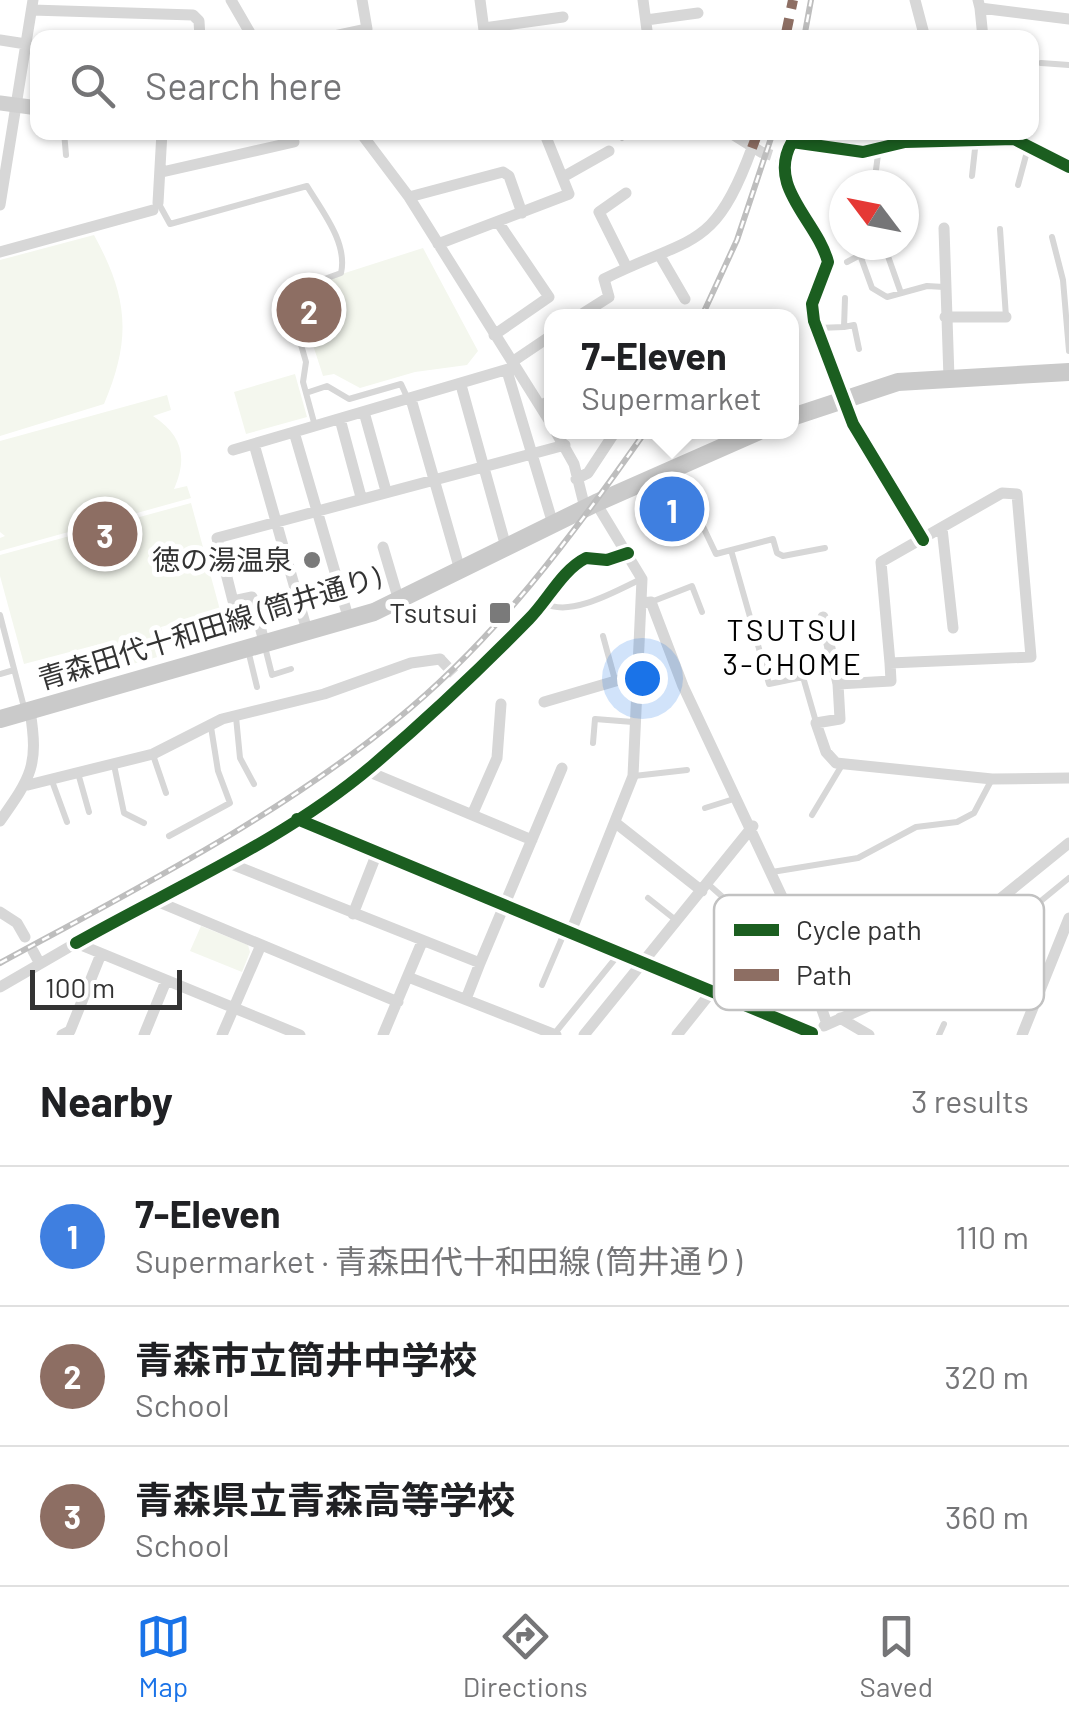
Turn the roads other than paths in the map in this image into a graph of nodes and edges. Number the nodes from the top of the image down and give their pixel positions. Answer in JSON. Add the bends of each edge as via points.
{"nodes":[{"id":1,"x":231,"y":0,"type":"edge"},
{"id":2,"x":362,"y":0,"type":"edge"},
{"id":3,"x":480,"y":0,"type":"edge"},
{"id":4,"x":644,"y":0,"type":"edge"},
{"id":5,"x":915,"y":0,"type":"edge"},
{"id":6,"x":979,"y":4,"type":"edge"},
{"id":7,"x":33,"y":5,"type":"edge"},
{"id":8,"x":141,"y":6,"type":"edge"},
{"id":9,"x":698,"y":12,"type":"dead end"},
{"id":10,"x":563,"y":17,"type":"dead end"},
{"id":11,"x":646,"y":20,"type":"junction"},
{"id":12,"x":1069,"y":20,"type":"edge"},
{"id":13,"x":200,"y":30,"type":"edge"},
{"id":14,"x":248,"y":30,"type":"edge"},
{"id":15,"x":362,"y":30,"type":"edge"},
{"id":16,"x":485,"y":30,"type":"edge"},
{"id":17,"x":500,"y":30,"type":"edge"},
{"id":18,"x":647,"y":30,"type":"edge"},
{"id":19,"x":923,"y":30,"type":"edge"},
{"id":20,"x":982,"y":30,"type":"edge"},
{"id":21,"x":0,"y":40,"type":"edge"},
{"id":22,"x":26,"y":44,"type":"junction"},
{"id":23,"x":1041,"y":63,"type":"dead end"},
{"id":24,"x":1069,"y":65,"type":"edge"},
{"id":25,"x":8,"y":105,"type":"edge"},
{"id":26,"x":65,"y":140,"type":"edge"},
{"id":27,"x":162,"y":140,"type":"edge"},
{"id":28,"x":366,"y":140,"type":"edge"},
{"id":29,"x":548,"y":140,"type":"edge"},
{"id":30,"x":741,"y":140,"type":"edge"},
{"id":31,"x":807,"y":140,"type":"edge"},
{"id":32,"x":818,"y":140,"type":"edge"},
{"id":33,"x":976,"y":140,"type":"edge"},
{"id":34,"x":1017,"y":140,"type":"edge"},
{"id":35,"x":884,"y":141,"type":"edge"},
{"id":36,"x":294,"y":142,"type":"dead end"},
{"id":37,"x":1030,"y":144,"type":"junction"},
{"id":38,"x":609,"y":151,"type":"dead end"},
{"id":39,"x":66,"y":155,"type":"dead end"},
{"id":40,"x":3,"y":166,"type":"edge"},
{"id":41,"x":1069,"y":167,"type":"edge"},
{"id":42,"x":877,"y":170,"type":"edge"},
{"id":43,"x":162,"y":172,"type":"junction"},
{"id":44,"x":972,"y":176,"type":"dead end"},
{"id":45,"x":564,"y":177,"type":"junction"},
{"id":46,"x":1018,"y":186,"type":"dead end"},
{"id":47,"x":626,"y":193,"type":"dead end"},
{"id":48,"x":408,"y":197,"type":"junction"},
{"id":49,"x":0,"y":205,"type":"edge"},
{"id":50,"x":155,"y":206,"type":"junction"},
{"id":51,"x":522,"y":213,"type":"junction"},
{"id":52,"x":498,"y":222,"type":"junction"},
{"id":53,"x":950,"y":228,"type":"dead end"},
{"id":54,"x":1000,"y":229,"type":"dead end"},
{"id":55,"x":1052,"y":237,"type":"dead end"},
{"id":56,"x":438,"y":244,"type":"junction"},
{"id":57,"x":0,"y":252,"type":"edge"},
{"id":58,"x":660,"y":256,"type":"junction"},
{"id":59,"x":889,"y":260,"type":"edge"},
{"id":60,"x":848,"y":262,"type":"dead end"},
{"id":61,"x":626,"y":268,"type":"junction"},
{"id":62,"x":944,"y":287,"type":"junction"},
{"id":63,"x":901,"y":294,"type":"junction"},
{"id":64,"x":685,"y":298,"type":"dead end"},
{"id":65,"x":845,"y":298,"type":"dead end"},
{"id":66,"x":591,"y":309,"type":"edge"},
{"id":67,"x":945,"y":317,"type":"junction"},
{"id":68,"x":1006,"y":317,"type":"joint"},
{"id":69,"x":844,"y":327,"type":"junction"},
{"id":70,"x":817,"y":328,"type":"junction"},
{"id":71,"x":494,"y":335,"type":"junction"},
{"id":72,"x":544,"y":341,"type":"edge"},
{"id":73,"x":860,"y":349,"type":"dead end"},
{"id":74,"x":1069,"y":350,"type":"edge"},
{"id":75,"x":511,"y":367,"type":"junction"},
{"id":76,"x":1069,"y":372,"type":"edge"},
{"id":77,"x":949,"y":378,"type":"junction"},
{"id":78,"x":461,"y":385,"type":"junction"},
{"id":79,"x":306,"y":393,"type":"junction"},
{"id":80,"x":846,"y":395,"type":"junction"},
{"id":81,"x":410,"y":400,"type":"junction"},
{"id":82,"x":544,"y":401,"type":"edge"},
{"id":83,"x":538,"y":404,"type":"junction"},
{"id":84,"x":364,"y":412,"type":"junction"},
{"id":85,"x":544,"y":413,"type":"edge"},
{"id":86,"x":799,"y":413,"type":"edge"},
{"id":87,"x":340,"y":419,"type":"junction"},
{"id":88,"x":314,"y":426,"type":"junction"},
{"id":89,"x":294,"y":432,"type":"junction"},
{"id":90,"x":561,"y":439,"type":"edge"},
{"id":91,"x":610,"y":439,"type":"edge"},
{"id":92,"x":740,"y":439,"type":"edge"},
{"id":93,"x":254,"y":444,"type":"junction"},
{"id":94,"x":565,"y":445,"type":"junction"},
{"id":95,"x":233,"y":450,"type":"dead end"},
{"id":96,"x":531,"y":455,"type":"junction"},
{"id":97,"x":674,"y":466,"type":"junction"},
{"id":98,"x":482,"y":467,"type":"junction"},
{"id":99,"x":433,"y":479,"type":"junction"},
{"id":100,"x":576,"y":479,"type":"junction"},
{"id":101,"x":386,"y":491,"type":"junction"},
{"id":102,"x":361,"y":498,"type":"junction"},
{"id":103,"x":590,"y":505,"type":"junction"},
{"id":104,"x":316,"y":509,"type":"junction"},
{"id":105,"x":276,"y":520,"type":"junction"},
{"id":106,"x":552,"y":524,"type":"junction"},
{"id":107,"x":942,"y":528,"type":"junction"},
{"id":108,"x":923,"y":540,"type":"junction"},
{"id":109,"x":383,"y":547,"type":"dead end"},
{"id":110,"x":506,"y":547,"type":"junction"},
{"id":111,"x":825,"y":548,"type":"dead end"},
{"id":112,"x":732,"y":550,"type":"junction"},
{"id":113,"x":628,"y":553,"type":"junction"},
{"id":114,"x":460,"y":570,"type":"junction"},
{"id":115,"x":642,"y":579,"type":"junction"},
{"id":116,"x":399,"y":600,"type":"junction"},
{"id":117,"x":545,"y":603,"type":"junction"},
{"id":118,"x":646,"y":603,"type":"junction"},
{"id":119,"x":702,"y":612,"type":"dead end"},
{"id":120,"x":0,"y":615,"type":"edge"},
{"id":121,"x":823,"y":617,"type":"dead end"},
{"id":122,"x":349,"y":620,"type":"junction"},
{"id":123,"x":954,"y":628,"type":"dead end"},
{"id":124,"x":308,"y":634,"type":"junction"},
{"id":125,"x":603,"y":636,"type":"dead end"},
{"id":126,"x":256,"y":648,"type":"junction"},
{"id":127,"x":440,"y":659,"type":"dead end"},
{"id":128,"x":890,"y":663,"type":"junction"},
{"id":129,"x":291,"y":669,"type":"dead end"},
{"id":130,"x":14,"y":670,"type":"junction"},
{"id":131,"x":0,"y":674,"type":"edge"},
{"id":132,"x":454,"y":674,"type":"tunnel mouth"},
{"id":133,"x":636,"y":674,"type":"junction"},
{"id":134,"x":615,"y":682,"type":"junction"},
{"id":135,"x":464,"y":684,"type":"junction"},
{"id":136,"x":838,"y":684,"type":"junction"},
{"id":137,"x":257,"y":687,"type":"dead end"},
{"id":138,"x":544,"y":702,"type":"dead end"},
{"id":139,"x":501,"y":704,"type":"dead end"},
{"id":140,"x":28,"y":711,"type":"junction"},
{"id":141,"x":236,"y":716,"type":"junction"},
{"id":142,"x":0,"y":718,"type":"edge"},
{"id":143,"x":634,"y":722,"type":"junction"},
{"id":144,"x":816,"y":723,"type":"junction"},
{"id":145,"x":210,"y":726,"type":"junction"},
{"id":146,"x":592,"y":743,"type":"dead end"},
{"id":147,"x":153,"y":754,"type":"junction"},
{"id":148,"x":114,"y":764,"type":"junction"},
{"id":149,"x":842,"y":764,"type":"junction"},
{"id":150,"x":562,"y":768,"type":"dead end"},
{"id":151,"x":367,"y":770,"type":"junction"},
{"id":152,"x":687,"y":770,"type":"dead end"},
{"id":153,"x":78,"y":772,"type":"junction"},
{"id":154,"x":633,"y":776,"type":"junction"},
{"id":155,"x":1069,"y":778,"type":"edge"},
{"id":156,"x":51,"y":779,"type":"junction"},
{"id":157,"x":992,"y":779,"type":"junction"},
{"id":158,"x":28,"y":784,"type":"junction"},
{"id":159,"x":254,"y":784,"type":"dead end"},
{"id":160,"x":166,"y":793,"type":"dead end"},
{"id":161,"x":739,"y":798,"type":"junction"},
{"id":162,"x":705,"y":808,"type":"dead end"},
{"id":163,"x":90,"y":812,"type":"dead end"},
{"id":164,"x":472,"y":814,"type":"junction"},
{"id":165,"x":2,"y":815,"type":"edge"},
{"id":166,"x":812,"y":815,"type":"dead end"},
{"id":167,"x":297,"y":819,"type":"junction"},
{"id":168,"x":67,"y":822,"type":"dead end"},
{"id":169,"x":144,"y":823,"type":"dead end"},
{"id":170,"x":617,"y":824,"type":"junction"},
{"id":171,"x":753,"y":826,"type":"junction"},
{"id":172,"x":168,"y":836,"type":"dead end"},
{"id":173,"x":532,"y":840,"type":"junction"},
{"id":174,"x":1069,"y":843,"type":"edge"},
{"id":175,"x":378,"y":853,"type":"junction"},
{"id":176,"x":226,"y":862,"type":"junction"},
{"id":177,"x":772,"y":872,"type":"junction"},
{"id":178,"x":1069,"y":878,"type":"edge"},
{"id":179,"x":705,"y":887,"type":"junction"},
{"id":180,"x":718,"y":895,"type":"edge"},
{"id":181,"x":782,"y":895,"type":"edge"},
{"id":182,"x":1004,"y":895,"type":"edge"},
{"id":183,"x":648,"y":898,"type":"dead end"},
{"id":184,"x":1044,"y":898,"type":"edge"},
{"id":185,"x":154,"y":900,"type":"junction"},
{"id":186,"x":504,"y":906,"type":"junction"},
{"id":187,"x":0,"y":912,"type":"edge"},
{"id":188,"x":353,"y":914,"type":"junction"},
{"id":189,"x":1069,"y":918,"type":"edge"},
{"id":190,"x":677,"y":922,"type":"junction"},
{"id":191,"x":568,"y":933,"type":"junction"},
{"id":192,"x":25,"y":937,"type":"dead end"},
{"id":193,"x":422,"y":942,"type":"junction"},
{"id":194,"x":76,"y":943,"type":"junction"},
{"id":195,"x":262,"y":945,"type":"junction"},
{"id":196,"x":33,"y":952,"type":"dead end"},
{"id":197,"x":101,"y":954,"type":"junction"},
{"id":198,"x":619,"y":954,"type":"junction"},
{"id":199,"x":480,"y":962,"type":"junction"},
{"id":200,"x":644,"y":963,"type":"junction"},
{"id":201,"x":40,"y":964,"type":"junction"},
{"id":202,"x":1069,"y":965,"type":"edge"},
{"id":203,"x":1052,"y":967,"type":"junction"},
{"id":204,"x":408,"y":977,"type":"junction"},
{"id":205,"x":166,"y":982,"type":"junction"},
{"id":206,"x":542,"y":985,"type":"dead end"},
{"id":207,"x":1044,"y":985,"type":"edge"},
{"id":208,"x":0,"y":987,"type":"edge"},
{"id":209,"x":714,"y":991,"type":"joint"},
{"id":210,"x":466,"y":999,"type":"junction"},
{"id":211,"x":398,"y":1002,"type":"junction"},
{"id":212,"x":233,"y":1007,"type":"junction"},
{"id":213,"x":756,"y":1010,"type":"edge"},
{"id":214,"x":823,"y":1010,"type":"edge"},
{"id":215,"x":860,"y":1010,"type":"edge"},
{"id":216,"x":1033,"y":1010,"type":"edge"},
{"id":217,"x":840,"y":1018,"type":"junction"},
{"id":218,"x":827,"y":1024,"type":"junction"},
{"id":219,"x":944,"y":1024,"type":"dead end"},
{"id":220,"x":67,"y":1034,"type":"edge"},
{"id":221,"x":810,"y":1034,"type":"edge"},
{"id":222,"x":144,"y":1035,"type":"edge"},
{"id":223,"x":222,"y":1035,"type":"edge"},
{"id":224,"x":300,"y":1035,"type":"edge"},
{"id":225,"x":383,"y":1035,"type":"edge"},
{"id":226,"x":556,"y":1035,"type":"edge"},
{"id":227,"x":584,"y":1035,"type":"edge"},
{"id":228,"x":677,"y":1035,"type":"edge"},
{"id":229,"x":870,"y":1035,"type":"edge"},
{"id":230,"x":939,"y":1035,"type":"edge"},
{"id":231,"x":1022,"y":1035,"type":"edge"}],
"edges":[{"from":1,"to":14,"type":"street"},
{"from":2,"to":15,"type":"street"},
{"from":3,"to":16,"type":"street"},
{"from":4,"to":11,"type":"street"},
{"from":5,"to":19,"type":"street"},
{"from":6,"to":12,"type":"street"},
{"from":6,"to":20,"type":"street"},
{"from":7,"to":8,"type":"street"},
{"from":7,"to":22,"type":"street"},
{"from":8,"to":13,"type":"street","via":[[192,15]]},
{"from":9,"to":11,"type":"street"},
{"from":10,"to":17,"type":"street"},
{"from":11,"to":18,"type":"street"},
{"from":21,"to":22,"type":"street"},
{"from":22,"to":25,"type":"street"},
{"from":23,"to":24,"type":"lane"},
{"from":25,"to":40,"type":"street"},
{"from":26,"to":39,"type":"lane"},
{"from":27,"to":43,"type":"street"},
{"from":28,"to":48,"type":"street"},
{"from":29,"to":45,"type":"street"},
{"from":30,"to":58,"type":"street","via":[[756,150],[719,219]]},
{"from":31,"to":70,"type":"street","via":[[792,142],[780,158],[783,182],[828,262],[812,304]]},
{"from":32,"to":35,"type":"street","via":[[863,152]]},
{"from":33,"to":44,"type":"lane"},
{"from":34,"to":37,"type":"street"},
{"from":35,"to":42,"type":"lane"},
{"from":36,"to":43,"type":"street"},
{"from":37,"to":41,"type":"street"},
{"from":37,"to":46,"type":"lane"},
{"from":38,"to":45,"type":"street"},
{"from":40,"to":49,"type":"street"},
{"from":43,"to":50,"type":"street"},
{"from":45,"to":51,"type":"street","via":[[569,194]]},
{"from":47,"to":61,"type":"street","via":[[600,215]]},
{"from":48,"to":51,"type":"street","via":[[503,172]]},
{"from":48,"to":56,"type":"street"},
{"from":50,"to":57,"type":"street"},
{"from":50,"to":79,"type":"lane","via":[[170,224],[307,186],[334,230],[344,262],[341,273],[286,293],[306,362]]},
{"from":51,"to":52,"type":"street"},
{"from":52,"to":56,"type":"street"},
{"from":52,"to":71,"type":"street","via":[[548,298]]},
{"from":53,"to":62,"type":"street"},
{"from":54,"to":68,"type":"lane"},
{"from":55,"to":74,"type":"lane"},
{"from":56,"to":71,"type":"street"},
{"from":58,"to":61,"type":"street"},
{"from":58,"to":64,"type":"street"},
{"from":59,"to":63,"type":"lane"},
{"from":60,"to":63,"type":"lane","via":[[860,255],[872,288],[887,297]]},
{"from":61,"to":66,"type":"street","via":[[604,280],[609,297]]},
{"from":62,"to":63,"type":"lane"},
{"from":62,"to":67,"type":"street"},
{"from":65,"to":69,"type":"lane"},
{"from":67,"to":68,"type":"street"},
{"from":67,"to":77,"type":"street"},
{"from":69,"to":70,"type":"lane"},
{"from":69,"to":73,"type":"lane","via":[[854,326]]},
{"from":70,"to":80,"type":"street"},
{"from":71,"to":75,"type":"street"},
{"from":72,"to":75,"type":"street"},
{"from":75,"to":78,"type":"street"},
{"from":75,"to":83,"type":"street"},
{"from":75,"to":96,"type":"street"},
{"from":76,"to":77,"type":"main road"},
{"from":77,"to":80,"type":"main road"},
{"from":78,"to":81,"type":"street"},
{"from":78,"to":98,"type":"street"},
{"from":79,"to":81,"type":"lane","via":[[327,386],[349,399],[401,384]]},
{"from":79,"to":88,"type":"lane"},
{"from":80,"to":86,"type":"main road"},
{"from":80,"to":108,"type":"street","via":[[853,424]]},
{"from":81,"to":84,"type":"street"},
{"from":81,"to":99,"type":"street"},
{"from":82,"to":83,"type":"lane"},
{"from":83,"to":85,"type":"street"},
{"from":84,"to":87,"type":"street"},
{"from":84,"to":101,"type":"street"},
{"from":87,"to":88,"type":"street"},
{"from":87,"to":102,"type":"street"},
{"from":88,"to":89,"type":"street"},
{"from":89,"to":93,"type":"street"},
{"from":89,"to":104,"type":"street"},
{"from":90,"to":94,"type":"street"},
{"from":91,"to":100,"type":"street","via":[[588,473]]},
{"from":92,"to":97,"type":"main road","name":"青森田代十和田線 (筒井通り)"},
{"from":93,"to":95,"type":"street"},
{"from":93,"to":105,"type":"street"},
{"from":94,"to":96,"type":"street"},
{"from":94,"to":100,"type":"street"},
{"from":96,"to":98,"type":"street"},
{"from":96,"to":106,"type":"street"},
{"from":97,"to":103,"type":"main road","name":"青森田代十和田線 (筒井通り)"},
{"from":97,"to":112,"type":"lane","via":[[716,554]]},
{"from":98,"to":99,"type":"street"},
{"from":98,"to":110,"type":"street"},
{"from":99,"to":101,"type":"street"},
{"from":99,"to":114,"type":"street"},
{"from":100,"to":103,"type":"street"},
{"from":101,"to":102,"type":"street"},
{"from":102,"to":104,"type":"street"},
{"from":103,"to":106,"type":"main road","name":"青森田代十和田線 (筒井通り)"},
{"from":103,"to":113,"type":"street"},
{"from":104,"to":105,"type":"street"},
{"from":104,"to":122,"type":"street"},
{"from":105,"to":124,"type":"street"},
{"from":105,"to":126,"type":"street","via":[[215,540],[233,600],[252,598]]},
{"from":106,"to":110,"type":"main road","name":"青森田代十和田線 (筒井通り)"},
{"from":107,"to":108,"type":"street"},
{"from":107,"to":123,"type":"street"},
{"from":107,"to":128,"type":"street","via":[[1002,494],[1017,494],[1031,657]]},
{"from":108,"to":128,"type":"street","via":[[880,562]]},
{"from":109,"to":116,"type":"street"},
{"from":110,"to":114,"type":"main road","name":"青森田代十和田線 (筒井通り)"},
{"from":111,"to":112,"type":"lane","via":[[783,556],[773,540]]},
{"from":112,"to":144,"type":"lane","via":[[769,684],[803,677]]},
{"from":113,"to":115,"type":"street"},
{"from":113,"to":117,"type":"street","via":[[578,562]]},
{"from":114,"to":116,"type":"main road","name":"青森田代十和田線 (筒井通り)"},
{"from":115,"to":117,"type":"lane","via":[[581,606],[554,609]]},
{"from":115,"to":118,"type":"street"},
{"from":116,"to":122,"type":"main road","name":"青森田代十和田線 (筒井通り)"},
{"from":117,"to":135,"type":"street"},
{"from":118,"to":119,"type":"lane","via":[[692,586]]},
{"from":118,"to":133,"type":"street"},
{"from":118,"to":161,"type":"street"},
{"from":120,"to":130,"type":"lane"},
{"from":121,"to":136,"type":"street"},
{"from":122,"to":124,"type":"main road","name":"青森田代十和田線 (筒井通り)"},
{"from":124,"to":126,"type":"main road","name":"青森田代十和田線 (筒井通り)"},
{"from":125,"to":134,"type":"lane"},
{"from":126,"to":129,"type":"lane","via":[[272,675]]},
{"from":126,"to":137,"type":"lane"},
{"from":126,"to":140,"type":"main road","name":"青森田代十和田線 (筒井通り)"},
{"from":127,"to":141,"type":"street"},
{"from":128,"to":136,"type":"street","via":[[892,680]]},
{"from":130,"to":131,"type":"lane"},
{"from":130,"to":140,"type":"lane"},
{"from":132,"to":135,"type":"street"},
{"from":133,"to":134,"type":"street"},
{"from":133,"to":143,"type":"street"},
{"from":134,"to":138,"type":"street"},
{"from":135,"to":151,"type":"street"},
{"from":136,"to":144,"type":"street","via":[[840,719]]},
{"from":139,"to":164,"type":"street","via":[[497,758]]},
{"from":140,"to":142,"type":"main road","name":"青森田代十和田線 (筒井通り)"},
{"from":140,"to":158,"type":"street","via":[[36,744]]},
{"from":141,"to":145,"type":"street"},
{"from":141,"to":159,"type":"lane","via":[[240,758]]},
{"from":143,"to":146,"type":"lane","via":[[595,720]]},
{"from":143,"to":154,"type":"street"},
{"from":144,"to":149,"type":"street","via":[[826,752]]},
{"from":145,"to":147,"type":"street"},
{"from":145,"to":172,"type":"lane","via":[[230,803]]},
{"from":147,"to":148,"type":"street"},
{"from":147,"to":160,"type":"lane"},
{"from":148,"to":153,"type":"street"},
{"from":148,"to":169,"type":"lane","via":[[124,813]]},
{"from":149,"to":157,"type":"street"},
{"from":149,"to":166,"type":"lane"},
{"from":150,"to":173,"type":"street"},
{"from":151,"to":164,"type":"street"},
{"from":151,"to":167,"type":"street"},
{"from":152,"to":154,"type":"lane"},
{"from":153,"to":156,"type":"street"},
{"from":153,"to":163,"type":"lane"},
{"from":154,"to":170,"type":"street"},
{"from":155,"to":157,"type":"street"},
{"from":156,"to":158,"type":"street"},
{"from":156,"to":168,"type":"lane"},
{"from":157,"to":177,"type":"lane","via":[[974,813],[958,822],[916,827],[858,858]]},
{"from":158,"to":165,"type":"street"},
{"from":161,"to":162,"type":"lane"},
{"from":161,"to":171,"type":"street"},
{"from":164,"to":173,"type":"street"},
{"from":167,"to":175,"type":"street"},
{"from":167,"to":176,"type":"street"},
{"from":170,"to":179,"type":"street"},
{"from":170,"to":191,"type":"street"},
{"from":171,"to":177,"type":"street"},
{"from":171,"to":179,"type":"street"},
{"from":173,"to":186,"type":"street"},
{"from":174,"to":182,"type":"street"},
{"from":175,"to":186,"type":"street"},
{"from":175,"to":188,"type":"street"},
{"from":176,"to":185,"type":"street"},
{"from":176,"to":188,"type":"street"},
{"from":177,"to":181,"type":"street"},
{"from":178,"to":184,"type":"lane"},
{"from":179,"to":180,"type":"lane"},
{"from":179,"to":190,"type":"street"},
{"from":183,"to":190,"type":"lane"},
{"from":185,"to":194,"type":"street"},
{"from":185,"to":195,"type":"street"},
{"from":186,"to":191,"type":"street"},
{"from":186,"to":199,"type":"street"},
{"from":187,"to":192,"type":"street"},
{"from":188,"to":193,"type":"street"},
{"from":189,"to":203,"type":"street"},
{"from":190,"to":200,"type":"street"},
{"from":191,"to":198,"type":"street"},
{"from":191,"to":206,"type":"lane"},
{"from":193,"to":199,"type":"street"},
{"from":193,"to":204,"type":"street"},
{"from":194,"to":197,"type":"street"},
{"from":194,"to":201,"type":"street"},
{"from":195,"to":211,"type":"street"},
{"from":195,"to":212,"type":"street"},
{"from":196,"to":201,"type":"street"},
{"from":197,"to":205,"type":"street"},
{"from":197,"to":220,"type":"street"},
{"from":198,"to":200,"type":"street"},
{"from":198,"to":226,"type":"lane"},
{"from":199,"to":210,"type":"street"},
{"from":200,"to":209,"type":"street"},
{"from":200,"to":227,"type":"street"},
{"from":201,"to":208,"type":"street"},
{"from":202,"to":203,"type":"street"},
{"from":203,"to":207,"type":"street"},
{"from":204,"to":210,"type":"street"},
{"from":204,"to":211,"type":"street"},
{"from":205,"to":212,"type":"street"},
{"from":205,"to":222,"type":"street"},
{"from":209,"to":228,"type":"street"},
{"from":210,"to":226,"type":"street"},
{"from":211,"to":225,"type":"street"},
{"from":212,"to":223,"type":"street"},
{"from":212,"to":224,"type":"street"},
{"from":213,"to":221,"type":"street"},
{"from":214,"to":218,"type":"street"},
{"from":215,"to":217,"type":"street"},
{"from":216,"to":231,"type":"street"},
{"from":217,"to":218,"type":"street"},
{"from":217,"to":229,"type":"street"},
{"from":218,"to":221,"type":"street"},
{"from":219,"to":230,"type":"lane"}]}
